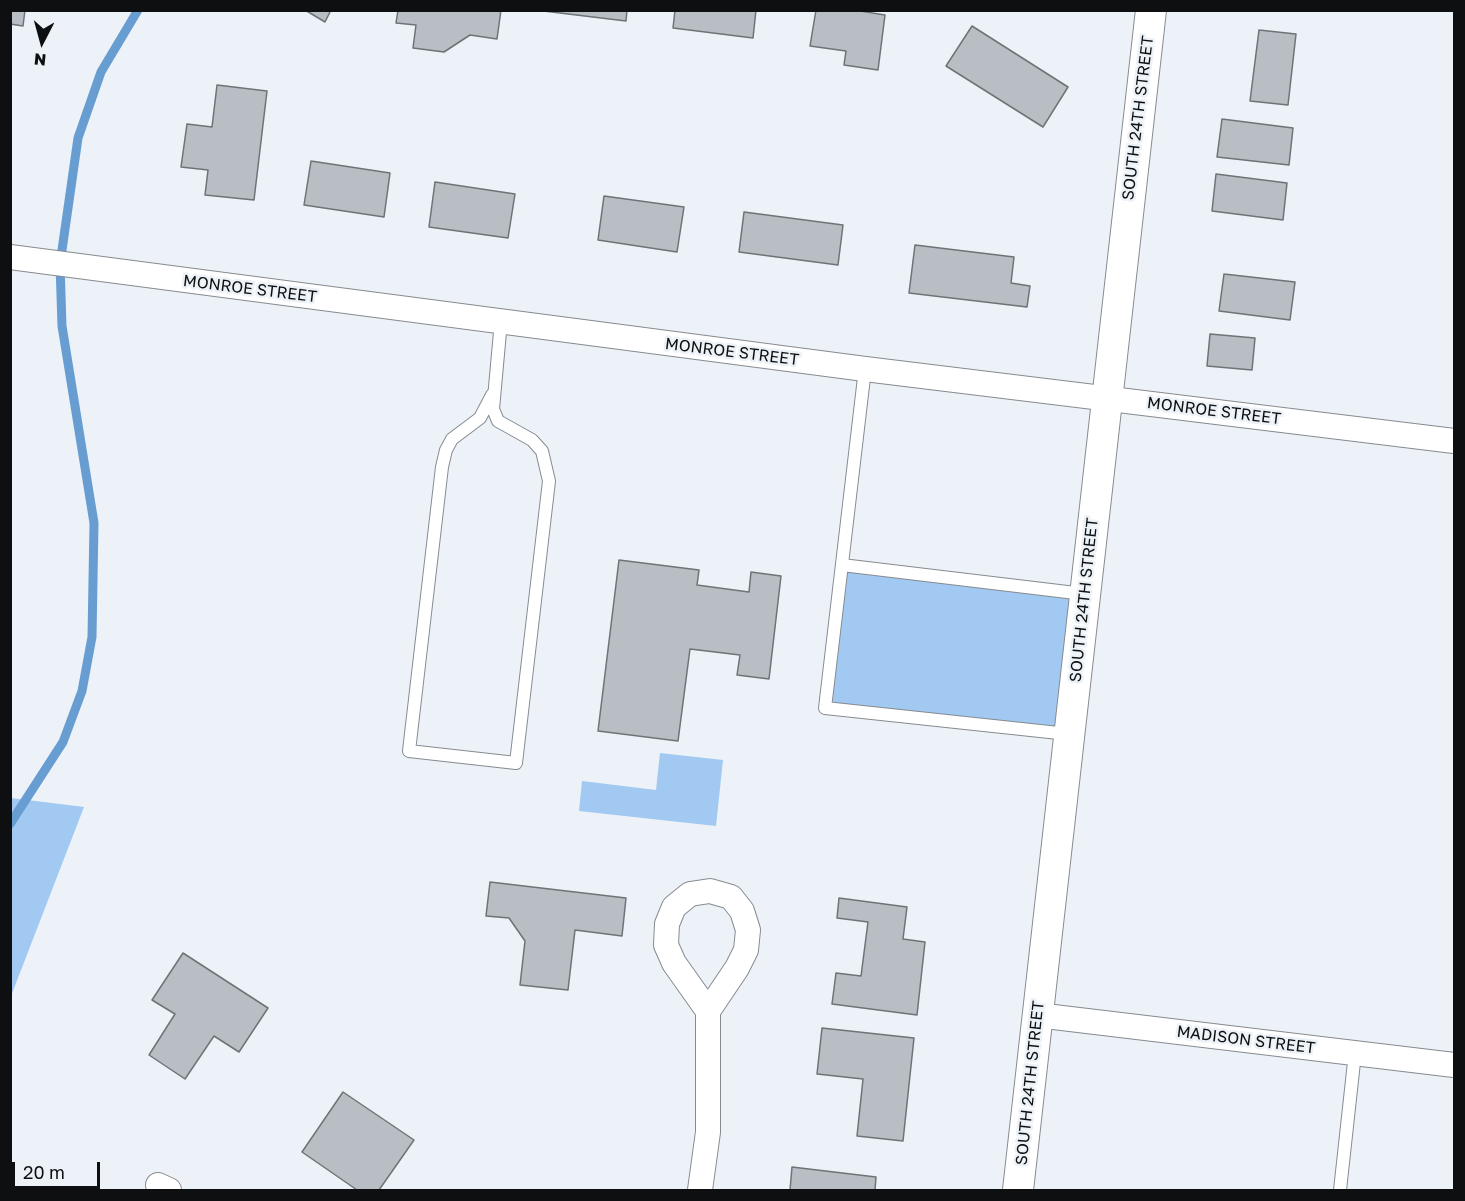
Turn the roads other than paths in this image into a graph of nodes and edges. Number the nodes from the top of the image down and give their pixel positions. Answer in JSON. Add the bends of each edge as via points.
{"nodes":[{"id":1,"x":1151,"y":10,"type":"edge"},
{"id":2,"x":10,"y":257,"type":"edge"},
{"id":3,"x":501,"y":321,"type":"junction"},
{"id":4,"x":865,"y":369,"type":"junction"},
{"id":5,"x":492,"y":394,"type":"junction"},
{"id":6,"x":1106,"y":398,"type":"junction"},
{"id":7,"x":1455,"y":441,"type":"edge"},
{"id":8,"x":842,"y":565,"type":"junction"},
{"id":9,"x":1084,"y":594,"type":"junction"},
{"id":10,"x":1068,"y":734,"type":"junction"},
{"id":11,"x":708,"y":1011,"type":"junction"},
{"id":12,"x":1037,"y":1015,"type":"junction"},
{"id":13,"x":1355,"y":1053,"type":"junction"},
{"id":14,"x":1455,"y":1065,"type":"edge"},
{"id":15,"x":700,"y":1191,"type":"edge"},
{"id":16,"x":1018,"y":1191,"type":"edge"},
{"id":17,"x":1340,"y":1191,"type":"edge"}],
"edges":[{"from":1,"to":6,"type":"street","name":"SOUTH 24TH STREET"},
{"from":2,"to":3,"type":"street","name":"MONROE STREET"},
{"from":3,"to":4,"type":"street","name":"MONROE STREET"},
{"from":3,"to":5,"type":"lane"},
{"from":4,"to":6,"type":"street","name":"MONROE STREET"},
{"from":4,"to":8,"type":"lane"},
{"from":5,"to":5,"type":"lane","via":[[498,421],[532,440],[542,451],[549,481],[516,763],[409,751],[442,467],[453,439],[480,418]]},
{"from":6,"to":7,"type":"street","name":"MONROE STREET"},
{"from":6,"to":9,"type":"street","name":"SOUTH 24TH STREET"},
{"from":8,"to":9,"type":"lane"},
{"from":8,"to":10,"type":"lane","via":[[825,708]]},
{"from":9,"to":10,"type":"street","name":"SOUTH 24TH STREET"},
{"from":10,"to":12,"type":"street","name":"SOUTH 24TH STREET"},
{"from":11,"to":11,"type":"street","via":[[666,945],[667,924],[674,907],[690,894],[710,891],[730,897],[742,911],[748,930],[742,958]]},
{"from":11,"to":15,"type":"street","via":[[708,1132]]},
{"from":12,"to":13,"type":"street","name":"MADISON STREET"},
{"from":12,"to":16,"type":"street","name":"SOUTH 24TH STREET"},
{"from":13,"to":14,"type":"street","name":"MADISON STREET"},
{"from":13,"to":17,"type":"lane"}]}
